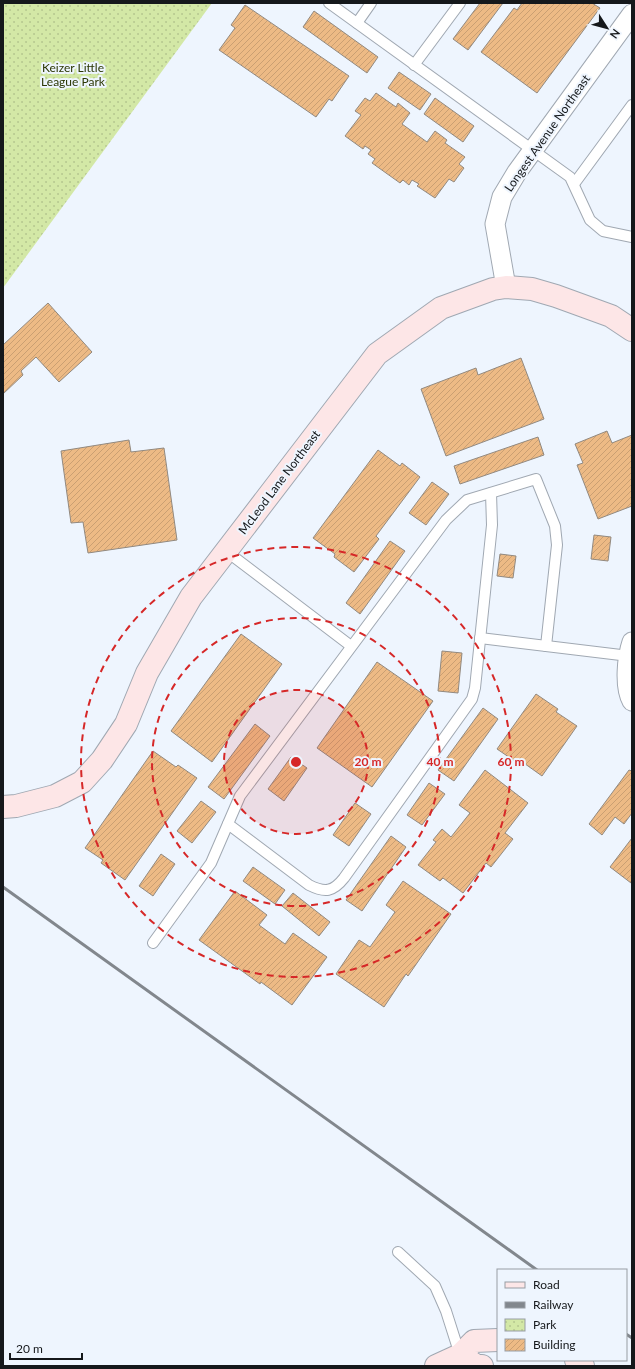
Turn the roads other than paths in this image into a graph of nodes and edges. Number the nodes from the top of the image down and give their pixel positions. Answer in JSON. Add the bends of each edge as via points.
{"nodes":[{"id":1,"x":329,"y":3,"type":"edge"},
{"id":2,"x":371,"y":3,"type":"edge"},
{"id":3,"x":460,"y":3,"type":"edge"},
{"id":4,"x":632,"y":14,"type":"edge"},
{"id":5,"x":357,"y":23,"type":"junction"},
{"id":6,"x":414,"y":65,"type":"junction"},
{"id":7,"x":632,"y":104,"type":"edge"},
{"id":8,"x":533,"y":150,"type":"junction"},
{"id":9,"x":574,"y":184,"type":"junction"},
{"id":10,"x":632,"y":238,"type":"edge"},
{"id":11,"x":506,"y":287,"type":"junction"},
{"id":12,"x":632,"y":330,"type":"edge"},
{"id":13,"x":491,"y":493,"type":"junction"},
{"id":14,"x":226,"y":551,"type":"junction"},
{"id":15,"x":480,"y":638,"type":"junction"},
{"id":16,"x":351,"y":646,"type":"junction"},
{"id":17,"x":546,"y":646,"type":"junction"},
{"id":18,"x":631,"y":649,"type":"edge"},
{"id":19,"x":632,"y":701,"type":"edge"},
{"id":20,"x":3,"y":807,"type":"edge"},
{"id":21,"x":228,"y":824,"type":"junction"},
{"id":22,"x":153,"y":944,"type":"dead end"},
{"id":23,"x":398,"y":1252,"type":"dead end"},
{"id":24,"x":497,"y":1340,"type":"edge"},
{"id":25,"x":460,"y":1355,"type":"junction"},
{"id":26,"x":436,"y":1366,"type":"edge"},
{"id":27,"x":482,"y":1366,"type":"edge"}],
"edges":[{"from":1,"to":5,"type":"lane"},
{"from":2,"to":5,"type":"lane"},
{"from":3,"to":6,"type":"lane"},
{"from":4,"to":8,"type":"street","name":"Longest Avenue Northeast"},
{"from":5,"to":6,"type":"lane"},
{"from":6,"to":8,"type":"lane"},
{"from":7,"to":9,"type":"lane"},
{"from":8,"to":9,"type":"lane","via":[[570,177]]},
{"from":8,"to":11,"type":"street","name":"Longest Avenue Northeast","via":[[502,197],[495,224]]},
{"from":9,"to":10,"type":"lane","via":[[590,220],[603,231]]},
{"from":11,"to":12,"type":"street","name":"McLeod Lane Northeast","via":[[532,289],[556,296],[611,316]]},
{"from":11,"to":14,"type":"street","name":"McLeod Lane Northeast","via":[[441,308],[377,354]]},
{"from":13,"to":15,"type":"lane","via":[[492,525]]},
{"from":13,"to":16,"type":"lane","via":[[467,500],[446,520]]},
{"from":13,"to":17,"type":"lane","via":[[536,479],[555,526],[557,545]]},
{"from":14,"to":16,"type":"lane"},
{"from":14,"to":20,"type":"street","name":"McLeod Lane Northeast","via":[[191,597],[147,673],[126,724],[102,760],[82,782],[55,796]]},
{"from":15,"to":17,"type":"lane"},
{"from":15,"to":21,"type":"lane","via":[[472,699],[337,886],[329,890],[318,890],[309,886]]},
{"from":16,"to":21,"type":"lane","via":[[240,796]]},
{"from":17,"to":18,"type":"lane"},
{"from":18,"to":19,"type":"street","via":[[627,685]]},
{"from":21,"to":22,"type":"lane","via":[[212,863]]},
{"from":23,"to":25,"type":"lane","via":[[435,1286]]},
{"from":24,"to":25,"type":"street","via":[[474,1341]]},
{"from":25,"to":26,"type":"street"},
{"from":25,"to":27,"type":"street","via":[[477,1366]]}]}
